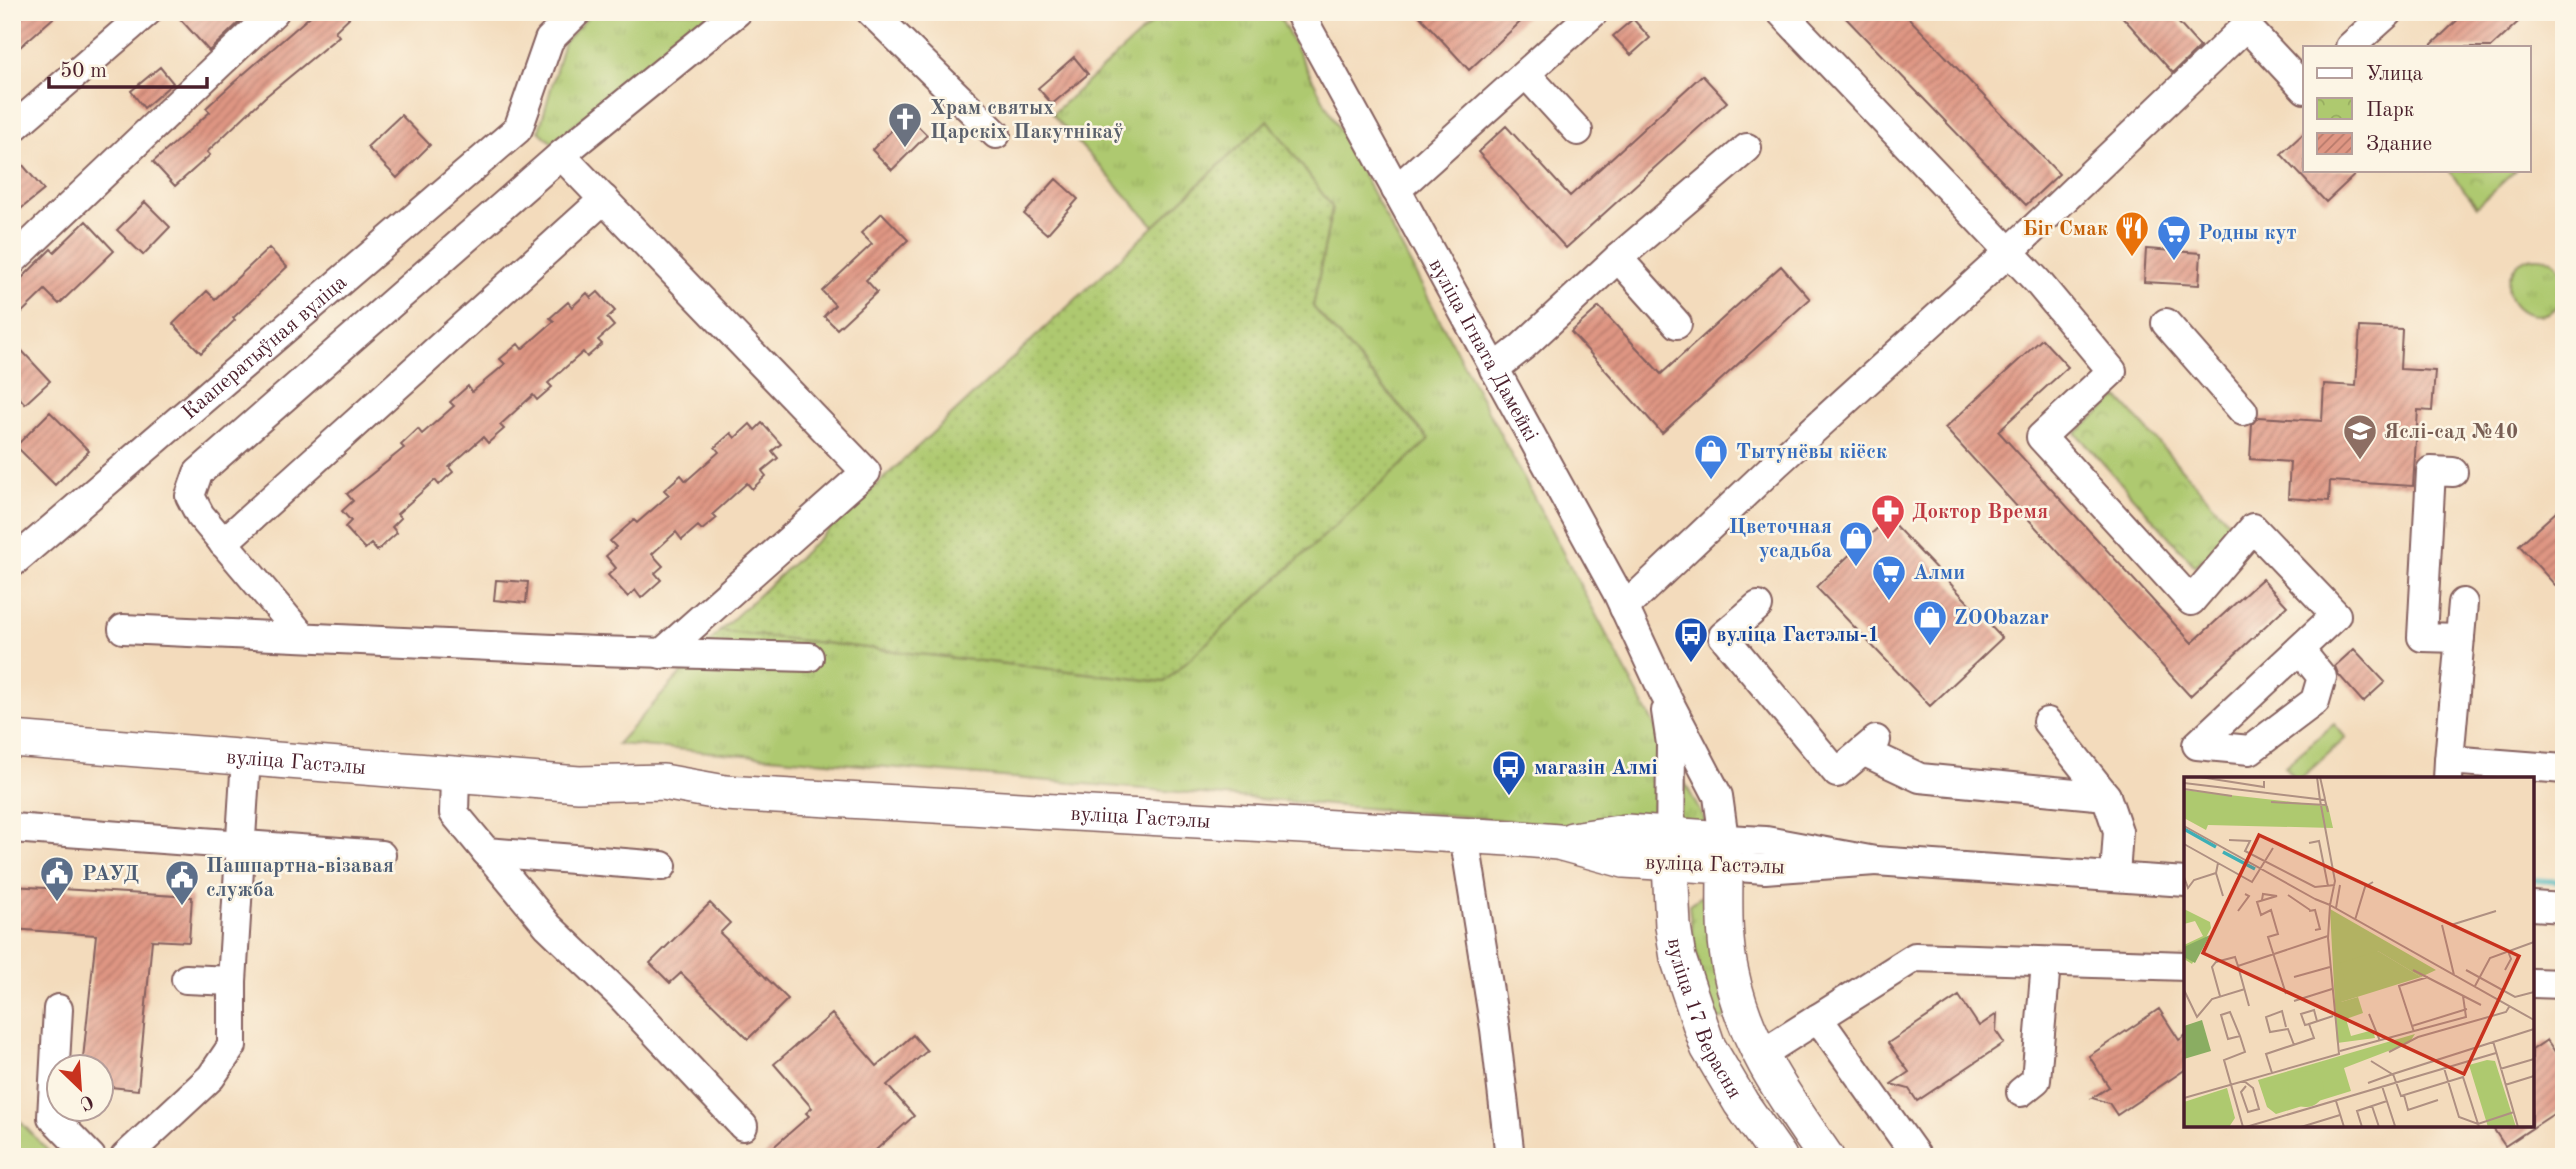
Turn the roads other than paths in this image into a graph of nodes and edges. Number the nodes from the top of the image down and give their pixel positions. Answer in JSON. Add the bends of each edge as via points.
{"nodes":[{"id":1,"x":147,"y":12,"type":"edge"},
{"id":2,"x":274,"y":12,"type":"edge"},
{"id":3,"x":577,"y":12,"type":"edge"},
{"id":4,"x":737,"y":12,"type":"edge"},
{"id":5,"x":871,"y":12,"type":"edge"},
{"id":6,"x":1299,"y":12,"type":"edge"},
{"id":7,"x":1594,"y":12,"type":"edge"},
{"id":8,"x":1780,"y":12,"type":"edge"},
{"id":9,"x":2389,"y":12,"type":"edge"},
{"id":10,"x":2241,"y":19,"type":"edge"},
{"id":11,"x":2351,"y":46,"type":"edge"},
{"id":12,"x":1526,"y":74,"type":"junction"},
{"id":13,"x":2303,"y":87,"type":"edge"},
{"id":14,"x":12,"y":129,"type":"edge"},
{"id":15,"x":1578,"y":131,"type":"dead end"},
{"id":16,"x":996,"y":134,"type":"dead end"},
{"id":17,"x":1747,"y":148,"type":"dead end"},
{"id":18,"x":561,"y":155,"type":"junction"},
{"id":19,"x":1396,"y":190,"type":"junction"},
{"id":20,"x":604,"y":199,"type":"junction"},
{"id":21,"x":2008,"y":253,"type":"junction"},
{"id":22,"x":1618,"y":258,"type":"junction"},
{"id":23,"x":12,"y":261,"type":"edge"},
{"id":24,"x":2166,"y":323,"type":"dead end"},
{"id":25,"x":1677,"y":324,"type":"dead end"},
{"id":26,"x":1494,"y":369,"type":"junction"},
{"id":27,"x":2243,"y":411,"type":"dead end"},
{"id":28,"x":2454,"y":472,"type":"dead end"},
{"id":29,"x":223,"y":543,"type":"junction"},
{"id":30,"x":12,"y":563,"type":"edge"},
{"id":31,"x":2463,"y":603,"type":"dead end"},
{"id":32,"x":1758,"y":606,"type":"dead end"},
{"id":33,"x":1624,"y":608,"type":"junction"},
{"id":34,"x":123,"y":629,"type":"dead end"},
{"id":35,"x":303,"y":637,"type":"junction"},
{"id":36,"x":2460,"y":638,"type":"junction"},
{"id":37,"x":2300,"y":650,"type":"dead end"},
{"id":38,"x":661,"y":654,"type":"junction"},
{"id":39,"x":808,"y":657,"type":"dead end"},
{"id":40,"x":1663,"y":691,"type":"junction"},
{"id":41,"x":2047,"y":722,"type":"dead end"},
{"id":42,"x":12,"y":738,"type":"edge"},
{"id":43,"x":246,"y":758,"type":"junction"},
{"id":44,"x":2564,"y":769,"type":"edge"},
{"id":45,"x":2449,"y":770,"type":"edge"},
{"id":46,"x":455,"y":775,"type":"junction"},
{"id":47,"x":2106,"y":796,"type":"junction"},
{"id":48,"x":12,"y":828,"type":"edge"},
{"id":49,"x":1464,"y":835,"type":"junction"},
{"id":50,"x":241,"y":845,"type":"junction"},
{"id":51,"x":1670,"y":849,"type":"junction"},
{"id":52,"x":486,"y":852,"type":"junction"},
{"id":53,"x":1725,"y":853,"type":"junction"},
{"id":54,"x":381,"y":855,"type":"dead end"},
{"id":55,"x":663,"y":866,"type":"dead end"},
{"id":56,"x":2115,"y":876,"type":"junction"},
{"id":57,"x":2184,"y":882,"type":"edge"},
{"id":58,"x":2534,"y":906,"type":"edge"},
{"id":59,"x":2564,"y":908,"type":"edge"},
{"id":60,"x":2046,"y":962,"type":"junction"},
{"id":61,"x":2184,"y":966,"type":"edge"},
{"id":62,"x":186,"y":979,"type":"dead end"},
{"id":63,"x":232,"y":981,"type":"junction"},
{"id":64,"x":2534,"y":983,"type":"edge"},
{"id":65,"x":2564,"y":984,"type":"edge"},
{"id":66,"x":58,"y":1009,"type":"dead end"},
{"id":67,"x":1818,"y":1018,"type":"junction"},
{"id":68,"x":1760,"y":1055,"type":"junction"},
{"id":69,"x":2021,"y":1092,"type":"dead end"},
{"id":70,"x":743,"y":1126,"type":"dead end"},
{"id":71,"x":91,"y":1157,"type":"edge"},
{"id":72,"x":125,"y":1157,"type":"edge"},
{"id":73,"x":1508,"y":1157,"type":"edge"},
{"id":74,"x":1779,"y":1157,"type":"edge"},
{"id":75,"x":1826,"y":1157,"type":"edge"},
{"id":76,"x":1917,"y":1157,"type":"edge"}],
"edges":[{"from":1,"to":14,"type":"street"},
{"from":2,"to":23,"type":"street"},
{"from":3,"to":30,"type":"street","name":"Кааператыўная вуліца","via":[[549,40],[518,129]]},
{"from":4,"to":18,"type":"street"},
{"from":5,"to":16,"type":"street"},
{"from":6,"to":19,"type":"street","name":"вуліца Ігната Дамейкі"},
{"from":7,"to":12,"type":"street"},
{"from":8,"to":21,"type":"street"},
{"from":9,"to":11,"type":"street"},
{"from":10,"to":13,"type":"street"},
{"from":10,"to":21,"type":"street"},
{"from":12,"to":15,"type":"street"},
{"from":12,"to":19,"type":"street"},
{"from":17,"to":22,"type":"street"},
{"from":18,"to":20,"type":"street"},
{"from":18,"to":29,"type":"street","via":[[198,473],[190,496]]},
{"from":19,"to":26,"type":"street","name":"вуліца Ігната Дамейкі"},
{"from":20,"to":29,"type":"street"},
{"from":20,"to":38,"type":"street","via":[[866,472]]},
{"from":21,"to":33,"type":"street"},
{"from":21,"to":37,"type":"street","via":[[2112,371],[2041,437],[2191,601],[2253,528],[2336,615]]},
{"from":22,"to":25,"type":"street"},
{"from":22,"to":26,"type":"street"},
{"from":24,"to":27,"type":"street"},
{"from":26,"to":33,"type":"street","name":"вуліца Ігната Дамейкі"},
{"from":28,"to":36,"type":"street","via":[[2431,471],[2422,637]]},
{"from":29,"to":35,"type":"street"},
{"from":31,"to":36,"type":"street"},
{"from":32,"to":47,"type":"street","via":[[1723,636],[1837,773],[1870,745],[1920,778]]},
{"from":33,"to":40,"type":"street","name":"вуліца Ігната Дамейкі"},
{"from":34,"to":35,"type":"street"},
{"from":35,"to":38,"type":"street"},
{"from":36,"to":45,"type":"street"},
{"from":38,"to":39,"type":"street"},
{"from":40,"to":51,"type":"street","name":"вуліца Ігната Дамейкі","via":[[1671,744]]},
{"from":40,"to":53,"type":"street","name":"вуліца Ігната Дамейкі","via":[[1718,796]]},
{"from":41,"to":47,"type":"street"},
{"from":42,"to":43,"type":"main road","name":"вуліца Гастэлы"},
{"from":43,"to":46,"type":"main road","name":"вуліца Гастэлы"},
{"from":43,"to":50,"type":"street"},
{"from":44,"to":45,"type":"street"},
{"from":46,"to":49,"type":"main road","name":"вуліца Гастэлы","via":[[579,784],[662,799],[725,793]]},
{"from":46,"to":52,"type":"street","via":[[454,813]]},
{"from":47,"to":56,"type":"street","via":[[2118,831]]},
{"from":48,"to":50,"type":"street"},
{"from":49,"to":51,"type":"main road","name":"вуліца Гастэлы","via":[[1558,842],[1624,860]]},
{"from":49,"to":73,"type":"street","via":[[1495,1029]]},
{"from":50,"to":54,"type":"street"},
{"from":50,"to":63,"type":"street"},
{"from":51,"to":53,"type":"main road","name":"вуліца Гастэлы"},
{"from":51,"to":74,"type":"main road","name":"вуліца 17 Верасня","via":[[1678,958],[1708,1047]]},
{"from":52,"to":55,"type":"street"},
{"from":52,"to":70,"type":"street","via":[[548,926]]},
{"from":53,"to":56,"type":"street","name":"вуліца Гастэлы","via":[[1766,841],[1875,862]]},
{"from":53,"to":68,"type":"main road","name":"вуліца 17 Верасня","via":[[1725,927],[1731,972]]},
{"from":56,"to":57,"type":"street","name":"вуліца Гастэлы"},
{"from":58,"to":59,"type":"street"},
{"from":60,"to":61,"type":"street"},
{"from":60,"to":67,"type":"street","via":[[1915,957]]},
{"from":60,"to":69,"type":"street","via":[[2036,1080]]},
{"from":62,"to":63,"type":"street"},
{"from":63,"to":72,"type":"street","via":[[232,1046],[211,1077]]},
{"from":64,"to":65,"type":"street"},
{"from":66,"to":71,"type":"street","via":[[52,1117]]},
{"from":67,"to":68,"type":"street"},
{"from":67,"to":76,"type":"street"},
{"from":68,"to":75,"type":"main road","name":"вуліца 17 Верасня"}]}
